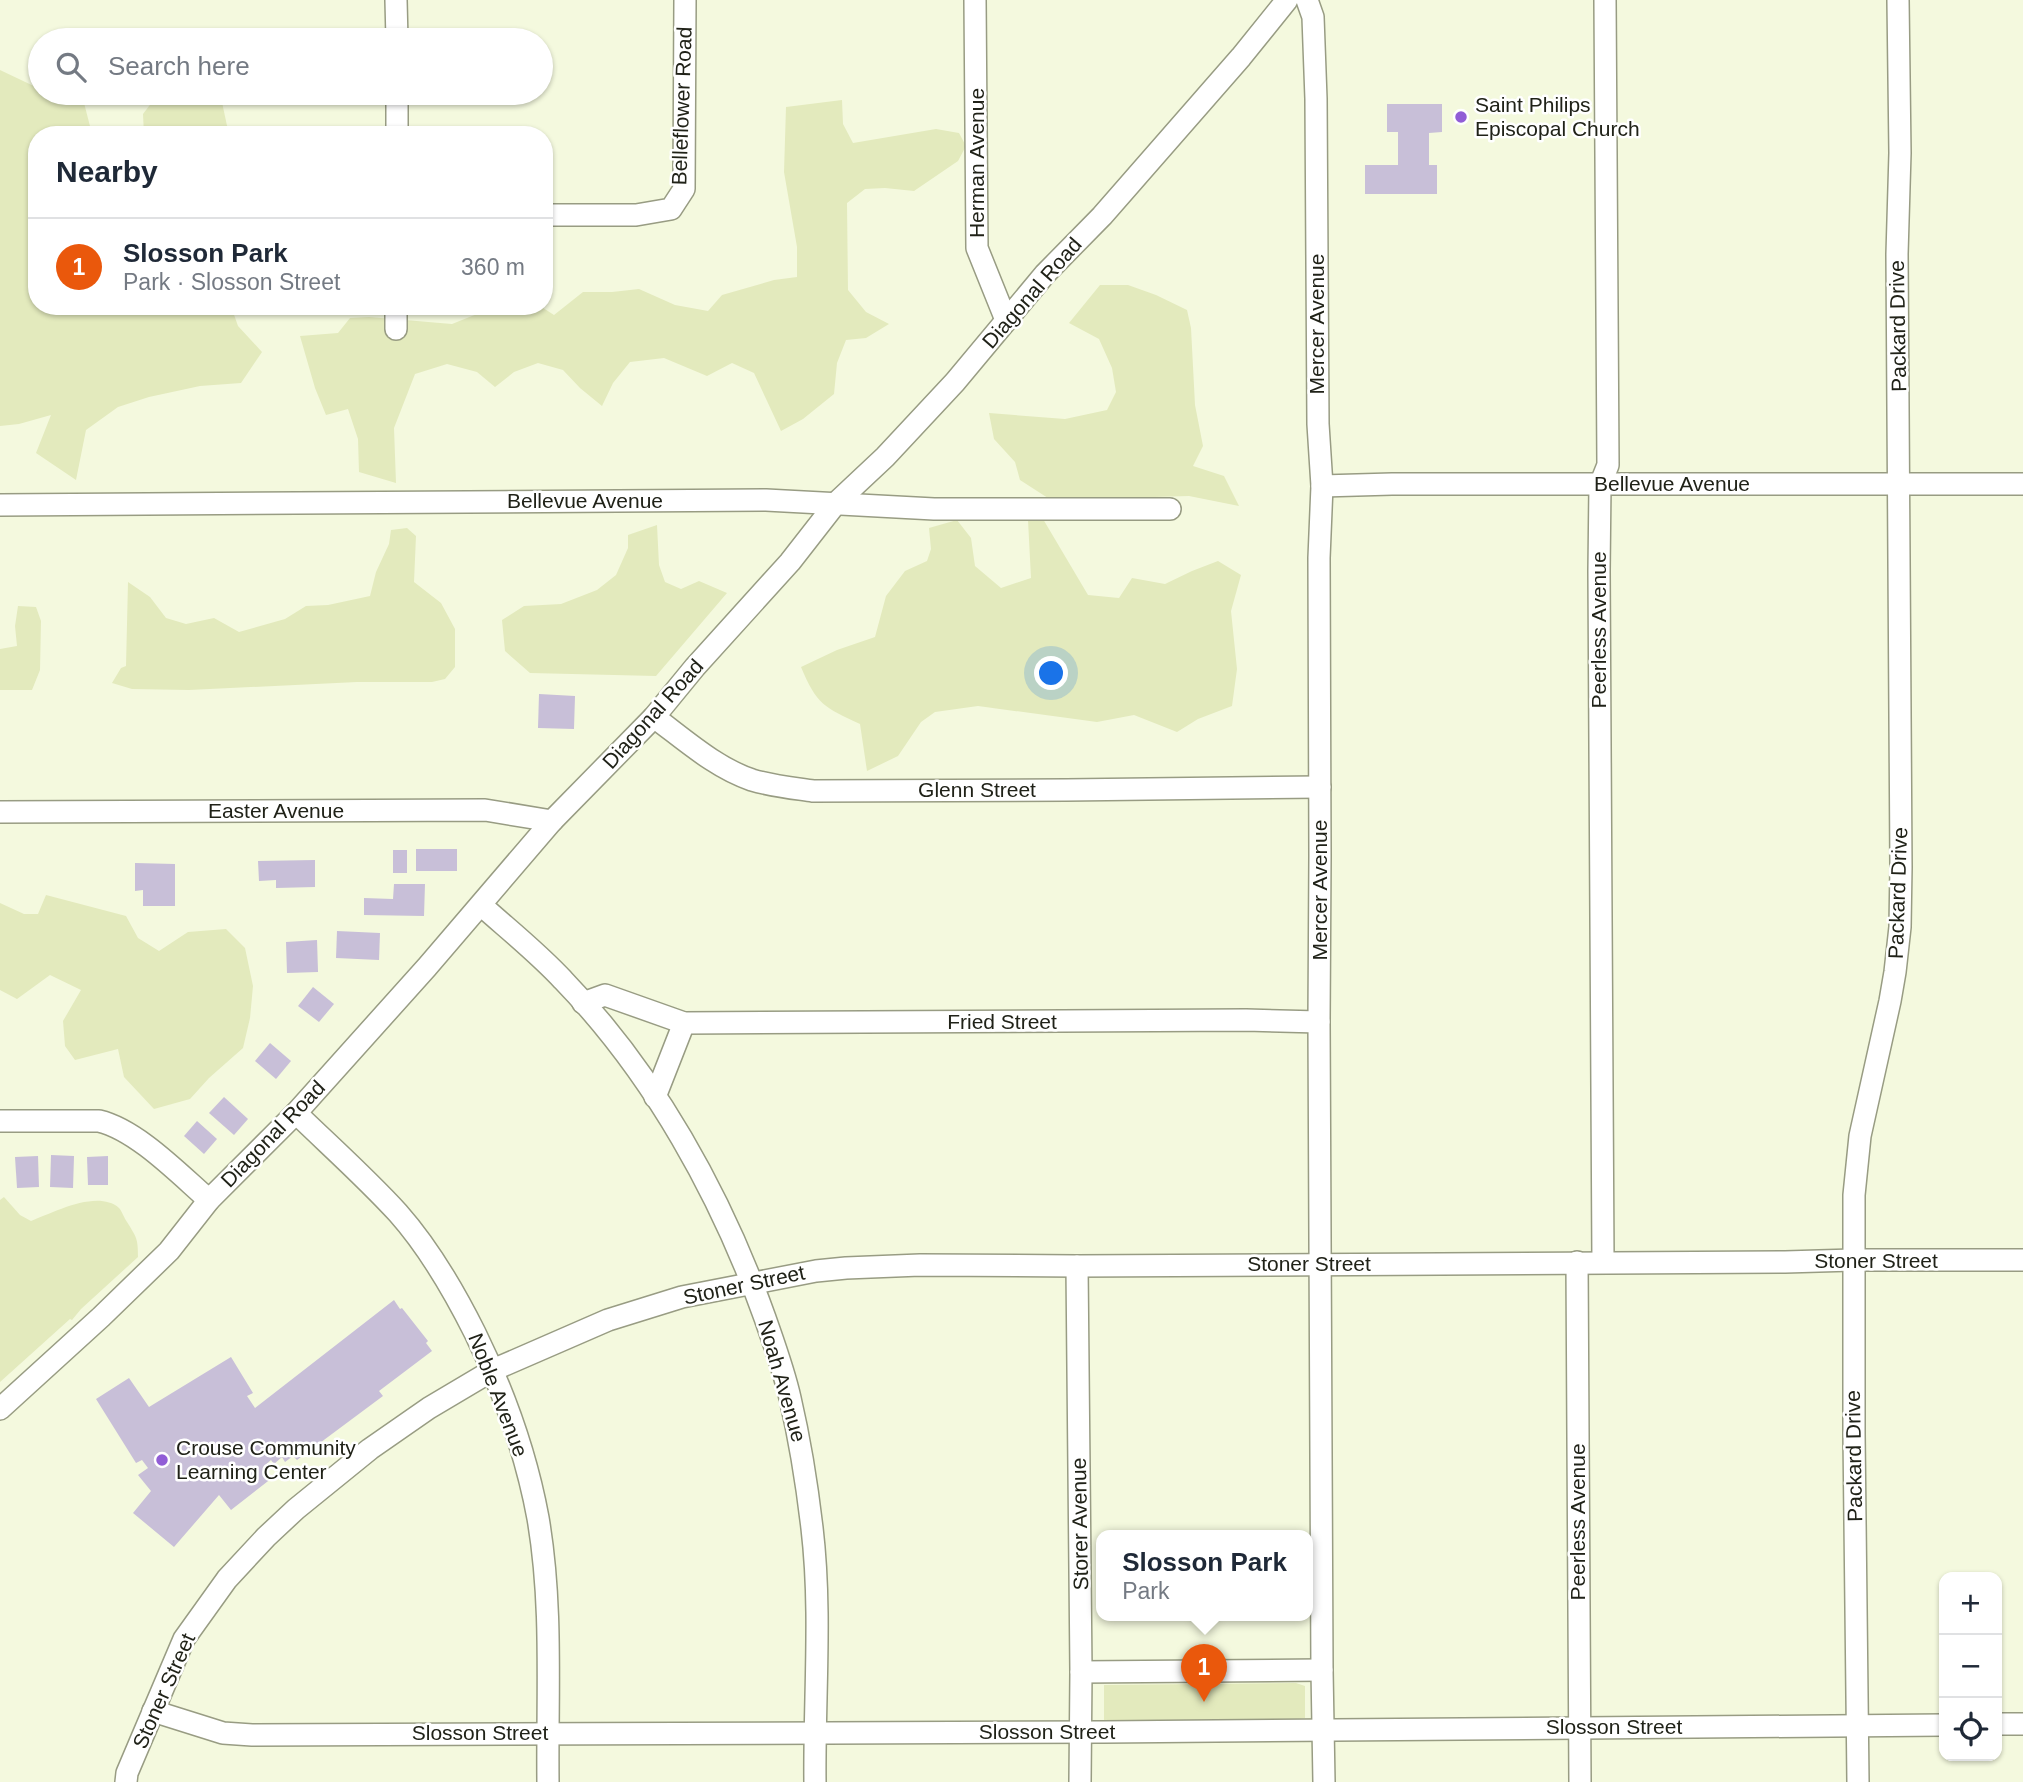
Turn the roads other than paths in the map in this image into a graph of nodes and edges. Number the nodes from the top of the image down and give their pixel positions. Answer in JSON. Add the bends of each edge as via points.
{"nodes":[{"id":1,"x":396,"y":0,"type":"edge"},
{"id":2,"x":685,"y":0,"type":"edge"},
{"id":3,"x":975,"y":0,"type":"edge"},
{"id":4,"x":1287,"y":0,"type":"edge"},
{"id":5,"x":1307,"y":0,"type":"edge"},
{"id":6,"x":1605,"y":0,"type":"edge"},
{"id":7,"x":1898,"y":0,"type":"edge"},
{"id":8,"x":397,"y":28,"type":"edge"},
{"id":9,"x":397,"y":105,"type":"edge"},
{"id":10,"x":397,"y":126,"type":"edge"},
{"id":11,"x":553,"y":215,"type":"edge"},
{"id":12,"x":396,"y":315,"type":"edge"},
{"id":13,"x":1006,"y":320,"type":"junction"},
{"id":14,"x":396,"y":329,"type":"dead end"},
{"id":15,"x":2023,"y":484,"type":"edge"},
{"id":16,"x":1600,"y":485,"type":"junction"},
{"id":17,"x":1898,"y":485,"type":"junction"},
{"id":18,"x":1322,"y":486,"type":"junction"},
{"id":19,"x":836,"y":503,"type":"junction"},
{"id":20,"x":0,"y":505,"type":"edge"},
{"id":21,"x":1170,"y":509,"type":"dead end"},
{"id":22,"x":654,"y":717,"type":"junction"},
{"id":23,"x":1320,"y":786,"type":"junction"},
{"id":24,"x":0,"y":812,"type":"edge"},
{"id":25,"x":552,"y":821,"type":"junction"},
{"id":26,"x":481,"y":905,"type":"junction"},
{"id":27,"x":583,"y":1003,"type":"junction"},
{"id":28,"x":1319,"y":1022,"type":"junction"},
{"id":29,"x":684,"y":1023,"type":"junction"},
{"id":30,"x":656,"y":1097,"type":"junction"},
{"id":31,"x":296,"y":1113,"type":"junction"},
{"id":32,"x":0,"y":1121,"type":"edge"},
{"id":33,"x":209,"y":1200,"type":"junction"},
{"id":34,"x":1853,"y":1260,"type":"junction"},
{"id":35,"x":2023,"y":1260,"type":"edge"},
{"id":36,"x":1577,"y":1262,"type":"junction"},
{"id":37,"x":1603,"y":1262,"type":"junction"},
{"id":38,"x":1319,"y":1264,"type":"junction"},
{"id":39,"x":1077,"y":1266,"type":"junction"},
{"id":40,"x":752,"y":1282,"type":"junction"},
{"id":41,"x":493,"y":1370,"type":"junction"},
{"id":42,"x":0,"y":1409,"type":"edge"},
{"id":43,"x":1322,"y":1670,"type":"junction"},
{"id":44,"x":1081,"y":1672,"type":"junction"},
{"id":45,"x":153,"y":1711,"type":"junction"},
{"id":46,"x":2002,"y":1724,"type":"edge"},
{"id":47,"x":2023,"y":1724,"type":"edge"},
{"id":48,"x":1858,"y":1725,"type":"junction"},
{"id":49,"x":1939,"y":1725,"type":"edge"},
{"id":50,"x":1580,"y":1727,"type":"junction"},
{"id":51,"x":1324,"y":1730,"type":"junction"},
{"id":52,"x":814,"y":1732,"type":"junction"},
{"id":53,"x":1080,"y":1732,"type":"junction"},
{"id":54,"x":548,"y":1733,"type":"junction"},
{"id":55,"x":126,"y":1782,"type":"edge"},
{"id":56,"x":548,"y":1782,"type":"edge"},
{"id":57,"x":815,"y":1782,"type":"edge"},
{"id":58,"x":1080,"y":1782,"type":"edge"},
{"id":59,"x":1324,"y":1782,"type":"edge"},
{"id":60,"x":1580,"y":1782,"type":"edge"},
{"id":61,"x":1858,"y":1782,"type":"edge"}],
"edges":[{"from":1,"to":8,"type":"street"},
{"from":2,"to":11,"type":"street","name":"Belleflower Road","via":[[684,189],[671,209],[636,215]]},
{"from":3,"to":13,"type":"street","name":"Herman Avenue","via":[[977,248]]},
{"from":4,"to":13,"type":"street","name":"Diagonal Road","via":[[1102,216]]},
{"from":5,"to":18,"type":"street","name":"Mercer Avenue","via":[[1313,17],[1316,99]]},
{"from":6,"to":16,"type":"street","name":"Peerless Avenue","via":[[1608,465]]},
{"from":7,"to":17,"type":"street","name":"Packard Drive"},
{"from":9,"to":10,"type":"street"},
{"from":12,"to":14,"type":"street"},
{"from":13,"to":19,"type":"street","name":"Diagonal Road","via":[[955,382]]},
{"from":15,"to":17,"type":"street","name":"Bellevue Avenue"},
{"from":16,"to":17,"type":"street","name":"Bellevue Avenue"},
{"from":16,"to":18,"type":"street","name":"Bellevue Avenue"},
{"from":16,"to":37,"type":"street","name":"Peerless Avenue"},
{"from":17,"to":34,"type":"street","name":"Packard Drive","via":[[1899,927],[1890,1002],[1860,1136]]},
{"from":18,"to":23,"type":"street","name":"Mercer Avenue"},
{"from":19,"to":20,"type":"street","name":"Bellevue Avenue","via":[[618,500]]},
{"from":19,"to":21,"type":"street","name":"Bellevue Avenue","via":[[934,509]]},
{"from":19,"to":22,"type":"street","name":"Diagonal Road"},
{"from":22,"to":23,"type":"street","name":"Glenn Street","via":[[738,774],[813,791]]},
{"from":22,"to":25,"type":"street","name":"Diagonal Road"},
{"from":23,"to":28,"type":"street","name":"Mercer Avenue"},
{"from":24,"to":25,"type":"street","name":"Easter Avenue","via":[[485,810]]},
{"from":25,"to":26,"type":"street","name":"Diagonal Road"},
{"from":26,"to":27,"type":"street","name":"Noah Avenue"},
{"from":26,"to":31,"type":"street","name":"Diagonal Road"},
{"from":27,"to":29,"type":"street","name":"Fried Street","via":[[605,995]]},
{"from":27,"to":30,"type":"street","name":"Noah Avenue"},
{"from":28,"to":29,"type":"street","name":"Fried Street"},
{"from":28,"to":38,"type":"street","name":"Mercer Avenue"},
{"from":29,"to":30,"type":"street"},
{"from":30,"to":40,"type":"street","name":"Noah Avenue","via":[[725,1218]]},
{"from":31,"to":33,"type":"street","name":"Diagonal Road"},
{"from":31,"to":41,"type":"street","name":"Noble Avenue","via":[[415,1235],[463,1309]]},
{"from":32,"to":33,"type":"street","via":[[114,1125]]},
{"from":33,"to":42,"type":"street","name":"Diagonal Road","via":[[155,1267]]},
{"from":34,"to":35,"type":"street","name":"Stoner Street"},
{"from":34,"to":37,"type":"street","name":"Stoner Street"},
{"from":34,"to":48,"type":"street","name":"Packard Drive"},
{"from":36,"to":37,"type":"street","name":"Stoner Street"},
{"from":36,"to":38,"type":"street","name":"Stoner Street"},
{"from":36,"to":50,"type":"street","name":"Peerless Avenue"},
{"from":38,"to":39,"type":"street","name":"Stoner Street"},
{"from":38,"to":43,"type":"street","name":"Mercer Avenue"},
{"from":39,"to":40,"type":"street","name":"Stoner Street","via":[[846,1268]]},
{"from":39,"to":44,"type":"street","name":"Storer Avenue"},
{"from":40,"to":41,"type":"street","name":"Stoner Street","via":[[608,1320]]},
{"from":40,"to":52,"type":"street","name":"Noah Avenue","via":[[790,1396],[813,1531]]},
{"from":41,"to":45,"type":"street","name":"Stoner Street","via":[[370,1449],[266,1537],[215,1594],[184,1639]]},
{"from":41,"to":54,"type":"street","name":"Noble Avenue","via":[[516,1428],[538,1517],[548,1622]]},
{"from":43,"to":44,"type":"street"},
{"from":43,"to":51,"type":"street","name":"Mercer Avenue"},
{"from":44,"to":53,"type":"street","name":"Storer Avenue"},
{"from":45,"to":54,"type":"street","name":"Slosson Street","via":[[233,1734]]},
{"from":45,"to":55,"type":"street","name":"Stoner Street"},
{"from":46,"to":47,"type":"street"},
{"from":48,"to":49,"type":"street","name":"Slosson Street"},
{"from":48,"to":50,"type":"street","name":"Slosson Street"},
{"from":48,"to":61,"type":"street","name":"Packard Drive"},
{"from":50,"to":51,"type":"street","name":"Slosson Street"},
{"from":50,"to":60,"type":"street","name":"Peerless Avenue"},
{"from":51,"to":53,"type":"street","name":"Slosson Street"},
{"from":51,"to":59,"type":"street","name":"Mercer Avenue"},
{"from":52,"to":53,"type":"street","name":"Slosson Street"},
{"from":52,"to":54,"type":"street","name":"Slosson Street"},
{"from":52,"to":57,"type":"street","name":"Noah Avenue"},
{"from":53,"to":58,"type":"street","name":"Storer Avenue"},
{"from":54,"to":56,"type":"street","name":"Noble Avenue"}]}
